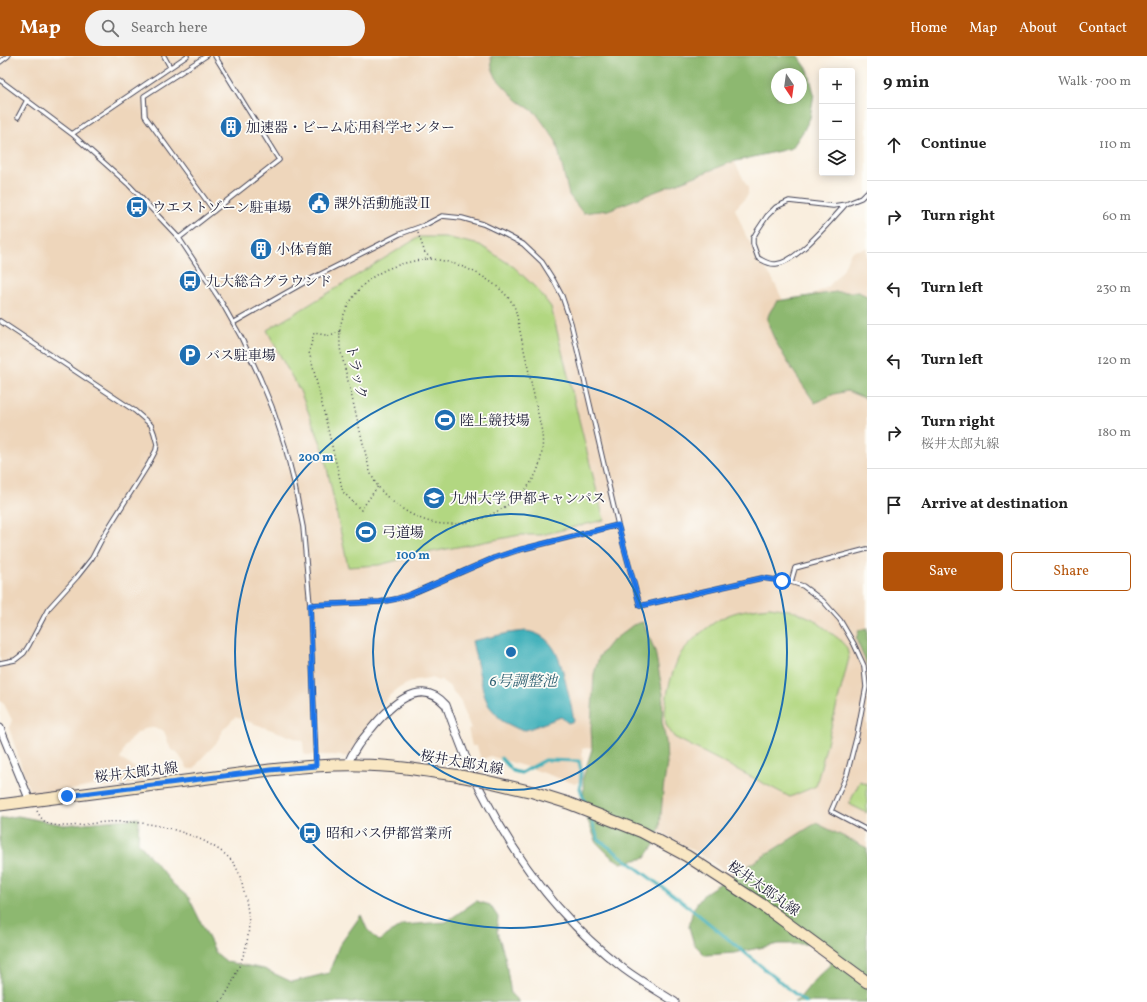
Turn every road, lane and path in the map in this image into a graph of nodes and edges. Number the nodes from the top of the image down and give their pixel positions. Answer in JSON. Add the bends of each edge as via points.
{"nodes":[{"id":1,"x":8,"y":56,"type":"edge"},
{"id":2,"x":164,"y":56,"type":"edge"},
{"id":3,"x":187,"y":56,"type":"edge"},
{"id":4,"x":206,"y":56,"type":"edge"},
{"id":5,"x":215,"y":56,"type":"edge"},
{"id":6,"x":0,"y":62,"type":"edge"},
{"id":7,"x":170,"y":67,"type":"junction"},
{"id":8,"x":0,"y":80,"type":"edge"},
{"id":9,"x":27,"y":100,"type":"junction"},
{"id":10,"x":18,"y":117,"type":"dead end"},
{"id":11,"x":72,"y":134,"type":"junction"},
{"id":12,"x":867,"y":192,"type":"edge"},
{"id":13,"x":846,"y":204,"type":"junction"},
{"id":14,"x":214,"y":211,"type":"junction"},
{"id":15,"x":416,"y":228,"type":"junction"},
{"id":16,"x":179,"y":238,"type":"junction"},
{"id":17,"x":432,"y":259,"type":"junction"},
{"id":18,"x":0,"y":322,"type":"edge"},
{"id":19,"x":233,"y":323,"type":"junction"},
{"id":20,"x":340,"y":331,"type":"junction"},
{"id":21,"x":378,"y":486,"type":"junction"},
{"id":22,"x":618,"y":525,"type":"junction"},
{"id":23,"x":867,"y":550,"type":"edge"},
{"id":24,"x":791,"y":582,"type":"junction"},
{"id":25,"x":310,"y":605,"type":"junction"},
{"id":26,"x":0,"y":664,"type":"edge"},
{"id":27,"x":0,"y":728,"type":"edge"},
{"id":28,"x":347,"y":765,"type":"junction"},
{"id":29,"x":316,"y":766,"type":"junction"},
{"id":30,"x":30,"y":801,"type":"junction"},
{"id":31,"x":0,"y":805,"type":"edge"},
{"id":32,"x":867,"y":830,"type":"edge"},
{"id":33,"x":867,"y":982,"type":"edge"},
{"id":34,"x":220,"y":1002,"type":"edge"},
{"id":35,"x":675,"y":1002,"type":"edge"}],
"edges":[{"from":1,"to":6,"type":"lane"},
{"from":2,"to":7,"type":"lane"},
{"from":3,"to":7,"type":"lane"},
{"from":4,"to":14,"type":"lane","via":[[144,96],[145,116]]},
{"from":5,"to":14,"type":"lane","via":[[279,160]]},
{"from":7,"to":11,"type":"lane"},
{"from":8,"to":9,"type":"lane"},
{"from":9,"to":10,"type":"lane"},
{"from":9,"to":11,"type":"lane"},
{"from":11,"to":16,"type":"lane","via":[[129,185]]},
{"from":12,"to":13,"type":"lane","via":[[861,198]]},
{"from":13,"to":13,"type":"lane","via":[[833,206],[789,201],[776,207],[753,238],[754,251],[758,258],[769,264],[785,262],[814,238]]},
{"from":14,"to":16,"type":"lane"},
{"from":15,"to":17,"type":"path","via":[[425,252]]},
{"from":15,"to":19,"type":"lane","via":[[312,278]]},
{"from":15,"to":22,"type":"lane","via":[[442,216],[462,218],[483,224],[523,244],[542,262],[562,296],[571,323]]},
{"from":16,"to":19,"type":"lane"},
{"from":17,"to":20,"type":"path","name":"トラック","via":[[388,268],[363,284],[351,299]]},
{"from":17,"to":21,"type":"path","name":"トラック","via":[[456,265],[488,279],[514,305],[542,432],[541,458],[534,478],[523,493],[492,515],[474,521],[446,524],[419,518],[399,506]]},
{"from":18,"to":26,"type":"lane","via":[[135,411],[150,425],[156,444],[156,450],[148,465],[92,558],[48,609],[24,653],[15,660]]},
{"from":19,"to":25,"type":"lane","via":[[260,378],[285,446],[303,527]]},
{"from":20,"to":21,"type":"path","name":"トラック","via":[[340,348],[369,468]]},
{"from":20,"to":21,"type":"path","via":[[331,336],[314,333],[310,352],[313,367],[344,492],[361,510]]},
{"from":22,"to":24,"type":"lane","via":[[640,606],[762,578]]},
{"from":22,"to":25,"type":"lane","via":[[518,550],[396,599]]},
{"from":23,"to":24,"type":"lane","via":[[795,568]]},
{"from":24,"to":32,"type":"lane","via":[[803,586],[828,605],[840,620],[864,666],[866,687],[858,735],[847,774],[832,811]]},
{"from":25,"to":29,"type":"lane"},
{"from":27,"to":30,"type":"street"},
{"from":28,"to":29,"type":"main road","name":"桜井太郎丸線"},
{"from":28,"to":33,"type":"main road","name":"桜井太郎丸線","bridge":true,"via":[[391,766],[460,776],[533,792],[568,802],[642,832],[701,864],[761,904]]},
{"from":28,"to":35,"type":"street","via":[[353,751],[380,718],[406,696],[425,692],[440,698],[446,705],[471,771],[504,835],[536,881],[593,942],[625,969]]},
{"from":29,"to":30,"type":"main road","name":"桜井太郎丸線"},
{"from":30,"to":31,"type":"main road","name":"桜井太郎丸線"},
{"from":30,"to":34,"type":"path","via":[[42,820],[48,824],[65,826],[138,822],[164,826],[204,841],[232,861],[245,896],[249,931],[247,946],[230,989]]}]}
